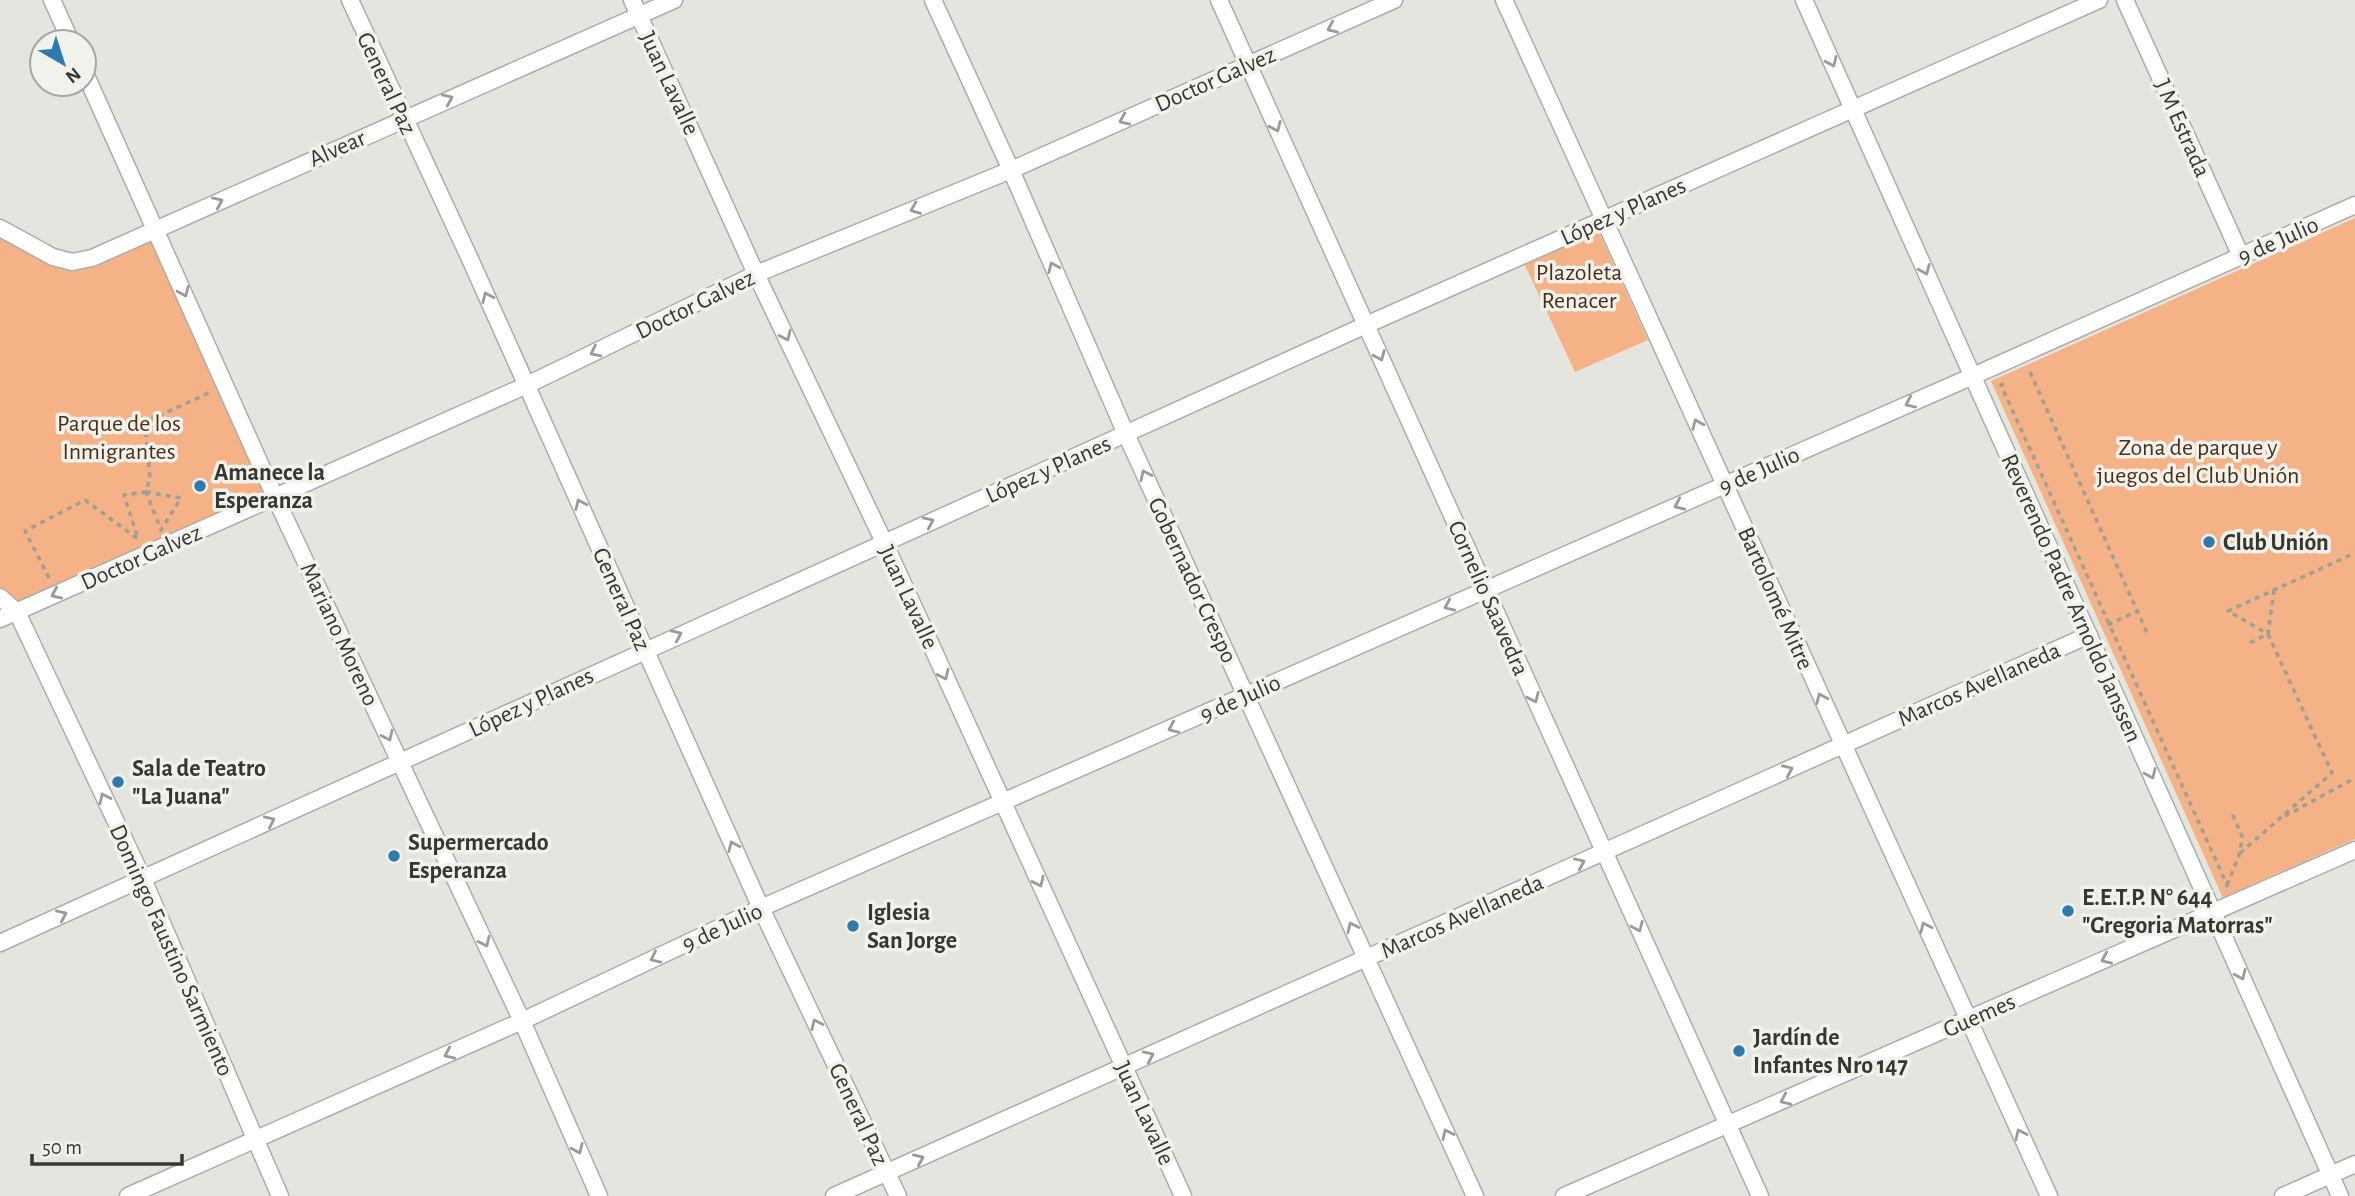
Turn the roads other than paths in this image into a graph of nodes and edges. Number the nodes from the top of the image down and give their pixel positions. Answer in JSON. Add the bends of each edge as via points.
{"nodes":[{"id":1,"x":52,"y":0,"type":"edge"},
{"id":2,"x":350,"y":0,"type":"edge"},
{"id":3,"x":632,"y":0,"type":"edge"},
{"id":4,"x":674,"y":0,"type":"edge"},
{"id":5,"x":933,"y":0,"type":"edge"},
{"id":6,"x":1219,"y":0,"type":"edge"},
{"id":7,"x":1394,"y":0,"type":"edge"},
{"id":8,"x":1504,"y":0,"type":"edge"},
{"id":9,"x":1804,"y":0,"type":"edge"},
{"id":10,"x":2099,"y":0,"type":"edge"},
{"id":11,"x":2125,"y":0,"type":"edge"},
{"id":12,"x":639,"y":16,"type":"junction"},
{"id":13,"x":65,"y":28,"type":"edge"},
{"id":14,"x":1248,"y":65,"type":"junction"},
{"id":15,"x":96,"y":98,"type":"edge"},
{"id":16,"x":1853,"y":109,"type":"junction"},
{"id":17,"x":403,"y":118,"type":"junction"},
{"id":18,"x":1011,"y":170,"type":"junction"},
{"id":19,"x":2355,"y":205,"type":"edge"},
{"id":20,"x":1604,"y":219,"type":"junction"},
{"id":21,"x":0,"y":228,"type":"edge"},
{"id":22,"x":156,"y":229,"type":"junction"},
{"id":23,"x":2241,"y":256,"type":"junction"},
{"id":24,"x":756,"y":274,"type":"junction"},
{"id":25,"x":1366,"y":325,"type":"junction"},
{"id":26,"x":1973,"y":376,"type":"junction"},
{"id":27,"x":527,"y":385,"type":"junction"},
{"id":28,"x":1126,"y":434,"type":"junction"},
{"id":29,"x":1724,"y":485,"type":"junction"},
{"id":30,"x":275,"y":497,"type":"junction"},
{"id":31,"x":884,"y":542,"type":"junction"},
{"id":32,"x":1485,"y":590,"type":"junction"},
{"id":33,"x":0,"y":597,"type":"edge"},
{"id":34,"x":17,"y":612,"type":"junction"},
{"id":35,"x":0,"y":619,"type":"edge"},
{"id":36,"x":2089,"y":635,"type":"junction"},
{"id":37,"x":645,"y":649,"type":"junction"},
{"id":38,"x":1246,"y":696,"type":"junction"},
{"id":39,"x":1842,"y":745,"type":"junction"},
{"id":40,"x":401,"y":761,"type":"junction"},
{"id":41,"x":1003,"y":802,"type":"junction"},
{"id":42,"x":2355,"y":850,"type":"edge"},
{"id":43,"x":1604,"y":852,"type":"junction"},
{"id":44,"x":143,"y":879,"type":"junction"},
{"id":45,"x":761,"y":908,"type":"junction"},
{"id":46,"x":2213,"y":912,"type":"junction"},
{"id":47,"x":0,"y":943,"type":"edge"},
{"id":48,"x":1366,"y":958,"type":"junction"},
{"id":49,"x":1967,"y":1020,"type":"junction"},
{"id":50,"x":522,"y":1021,"type":"junction"},
{"id":51,"x":1124,"y":1067,"type":"junction"},
{"id":52,"x":1727,"y":1125,"type":"junction"},
{"id":53,"x":256,"y":1140,"type":"junction"},
{"id":54,"x":2355,"y":1164,"type":"edge"},
{"id":55,"x":887,"y":1173,"type":"junction"},
{"id":56,"x":2330,"y":1175,"type":"junction"},
{"id":57,"x":128,"y":1196,"type":"edge"},
{"id":58,"x":280,"y":1196,"type":"edge"},
{"id":59,"x":598,"y":1196,"type":"edge"},
{"id":60,"x":834,"y":1196,"type":"edge"},
{"id":61,"x":898,"y":1196,"type":"edge"},
{"id":62,"x":1183,"y":1196,"type":"edge"},
{"id":63,"x":1475,"y":1196,"type":"edge"},
{"id":64,"x":1564,"y":1196,"type":"edge"},
{"id":65,"x":1760,"y":1196,"type":"edge"},
{"id":66,"x":2049,"y":1196,"type":"edge"},
{"id":67,"x":2283,"y":1196,"type":"edge"},
{"id":68,"x":2340,"y":1196,"type":"edge"}],
"edges":[{"from":1,"to":13,"type":"street"},
{"from":2,"to":17,"type":"street","name":"General Paz"},
{"from":3,"to":12,"type":"street","name":"Juan Lavalle"},
{"from":4,"to":12,"type":"street","name":"Alvear"},
{"from":5,"to":18,"type":"street","name":"Gobernador Crespo"},
{"from":6,"to":14,"type":"street","name":"Cornelio Saavedra"},
{"from":7,"to":14,"type":"street","name":"Doctor Galvez","one_way":true},
{"from":8,"to":20,"type":"street","name":"Bartolomé Mitre"},
{"from":9,"to":16,"type":"street","name":"Reverendo Padre Arnoldo Janssen","one_way":true},
{"from":10,"to":16,"type":"street","name":"López y Planes"},
{"from":11,"to":23,"type":"street","name":"J M Estrada"},
{"from":17,"to":12,"type":"street","name":"Alvear","one_way":true},
{"from":12,"to":24,"type":"street","name":"Juan Lavalle"},
{"from":14,"to":18,"type":"street","name":"Doctor Galvez","one_way":true},
{"from":14,"to":25,"type":"street","name":"Cornelio Saavedra","one_way":true},
{"from":15,"to":22,"type":"street","name":"Mariano Moreno"},
{"from":16,"to":20,"type":"street","name":"López y Planes"},
{"from":16,"to":26,"type":"street","name":"Reverendo Padre Arnoldo Janssen","one_way":true},
{"from":22,"to":17,"type":"street","name":"Alvear","one_way":true},
{"from":27,"to":17,"type":"street","name":"General Paz","one_way":true},
{"from":18,"to":24,"type":"street","name":"Doctor Galvez","one_way":true},
{"from":28,"to":18,"type":"street","name":"Gobernador Crespo","one_way":true},
{"from":19,"to":23,"type":"street","name":"9 de Julio"},
{"from":20,"to":25,"type":"street","name":"López y Planes"},
{"from":29,"to":20,"type":"street","name":"Bartolomé Mitre","one_way":true},
{"from":21,"to":22,"type":"street","name":"Alvear","via":[[53,257],[72,262],[92,258]]},
{"from":22,"to":30,"type":"street","name":"Mariano Moreno","one_way":true},
{"from":23,"to":26,"type":"street","name":"9 de Julio"},
{"from":24,"to":27,"type":"street","name":"Doctor Galvez","one_way":true},
{"from":24,"to":31,"type":"street","name":"Juan Lavalle","one_way":true},
{"from":25,"to":28,"type":"street","name":"López y Planes"},
{"from":25,"to":32,"type":"street","name":"Cornelio Saavedra","one_way":true},
{"from":26,"to":29,"type":"street","name":"9 de Julio","one_way":true},
{"from":26,"to":36,"type":"street","name":"Reverendo Padre Arnoldo Janssen"},
{"from":27,"to":30,"type":"street","name":"Doctor Galvez"},
{"from":37,"to":27,"type":"street","name":"General Paz","one_way":true},
{"from":31,"to":28,"type":"street","name":"López y Planes","one_way":true},
{"from":38,"to":28,"type":"street","name":"Gobernador Crespo","one_way":true},
{"from":29,"to":32,"type":"street","name":"9 de Julio","one_way":true},
{"from":39,"to":29,"type":"street","name":"Bartolomé Mitre","one_way":true},
{"from":30,"to":34,"type":"street","name":"Doctor Galvez","one_way":true},
{"from":30,"to":40,"type":"street","name":"Mariano Moreno","one_way":true},
{"from":37,"to":31,"type":"street","name":"López y Planes","one_way":true},
{"from":31,"to":41,"type":"street","name":"Juan Lavalle","one_way":true},
{"from":32,"to":38,"type":"street","name":"9 de Julio","one_way":true},
{"from":32,"to":43,"type":"street","name":"Cornelio Saavedra","one_way":true},
{"from":33,"to":34,"type":"street","name":"Domingo Faustino Sarmiento"},
{"from":34,"to":35,"type":"street","name":"Doctor Galvez"},
{"from":44,"to":34,"type":"street","name":"Domingo Faustino Sarmiento","one_way":true},
{"from":36,"to":39,"type":"street","name":"Marcos Avellaneda"},
{"from":36,"to":46,"type":"street","name":"Reverendo Padre Arnoldo Janssen","one_way":true},
{"from":37,"to":40,"type":"street","name":"López y Planes"},
{"from":45,"to":37,"type":"street","name":"General Paz","one_way":true},
{"from":38,"to":41,"type":"street","name":"9 de Julio","one_way":true},
{"from":48,"to":38,"type":"street","name":"Gobernador Crespo","one_way":true},
{"from":43,"to":39,"type":"street","name":"Marcos Avellaneda","one_way":true},
{"from":49,"to":39,"type":"street","name":"Bartolomé Mitre","one_way":true},
{"from":44,"to":40,"type":"street","name":"López y Planes","one_way":true},
{"from":40,"to":50,"type":"street","name":"Mariano Moreno","one_way":true},
{"from":41,"to":45,"type":"street","name":"9 de Julio"},
{"from":41,"to":51,"type":"street","name":"Juan Lavalle","one_way":true},
{"from":42,"to":46,"type":"street","name":"Guemes"},
{"from":48,"to":43,"type":"street","name":"Marcos Avellaneda","one_way":true},
{"from":43,"to":52,"type":"street","name":"Cornelio Saavedra","one_way":true},
{"from":47,"to":44,"type":"street","name":"López y Planes","one_way":true},
{"from":44,"to":53,"type":"street","name":"Domingo Faustino Sarmiento"},
{"from":45,"to":50,"type":"street","name":"9 de Julio","one_way":true},
{"from":55,"to":45,"type":"street","name":"General Paz","one_way":true},
{"from":46,"to":49,"type":"street","name":"Guemes","one_way":true},
{"from":46,"to":56,"type":"street","name":"Reverendo Padre Arnoldo Janssen","one_way":true},
{"from":51,"to":48,"type":"street","name":"Marcos Avellaneda","one_way":true},
{"from":63,"to":48,"type":"street","name":"Gobernador Crespo","one_way":true},
{"from":49,"to":52,"type":"street","name":"Guemes","one_way":true},
{"from":66,"to":49,"type":"street","name":"Bartolomé Mitre","one_way":true},
{"from":50,"to":53,"type":"street","name":"9 de Julio","one_way":true},
{"from":50,"to":59,"type":"street","name":"Mariano Moreno","one_way":true},
{"from":55,"to":51,"type":"street","name":"Marcos Avellaneda","one_way":true},
{"from":51,"to":62,"type":"street","name":"Juan Lavalle"},
{"from":52,"to":64,"type":"street","name":"Guemes"},
{"from":52,"to":65,"type":"street","name":"Cornelio Saavedra"},
{"from":53,"to":57,"type":"street","name":"9 de Julio"},
{"from":53,"to":58,"type":"street","name":"Domingo Faustino Sarmiento"},
{"from":54,"to":56,"type":"street"},
{"from":55,"to":60,"type":"street","name":"Marcos Avellaneda"},
{"from":55,"to":61,"type":"street","name":"General Paz"},
{"from":56,"to":67,"type":"street"},
{"from":56,"to":68,"type":"street","name":"Reverendo Padre Arnoldo Janssen"}]}
